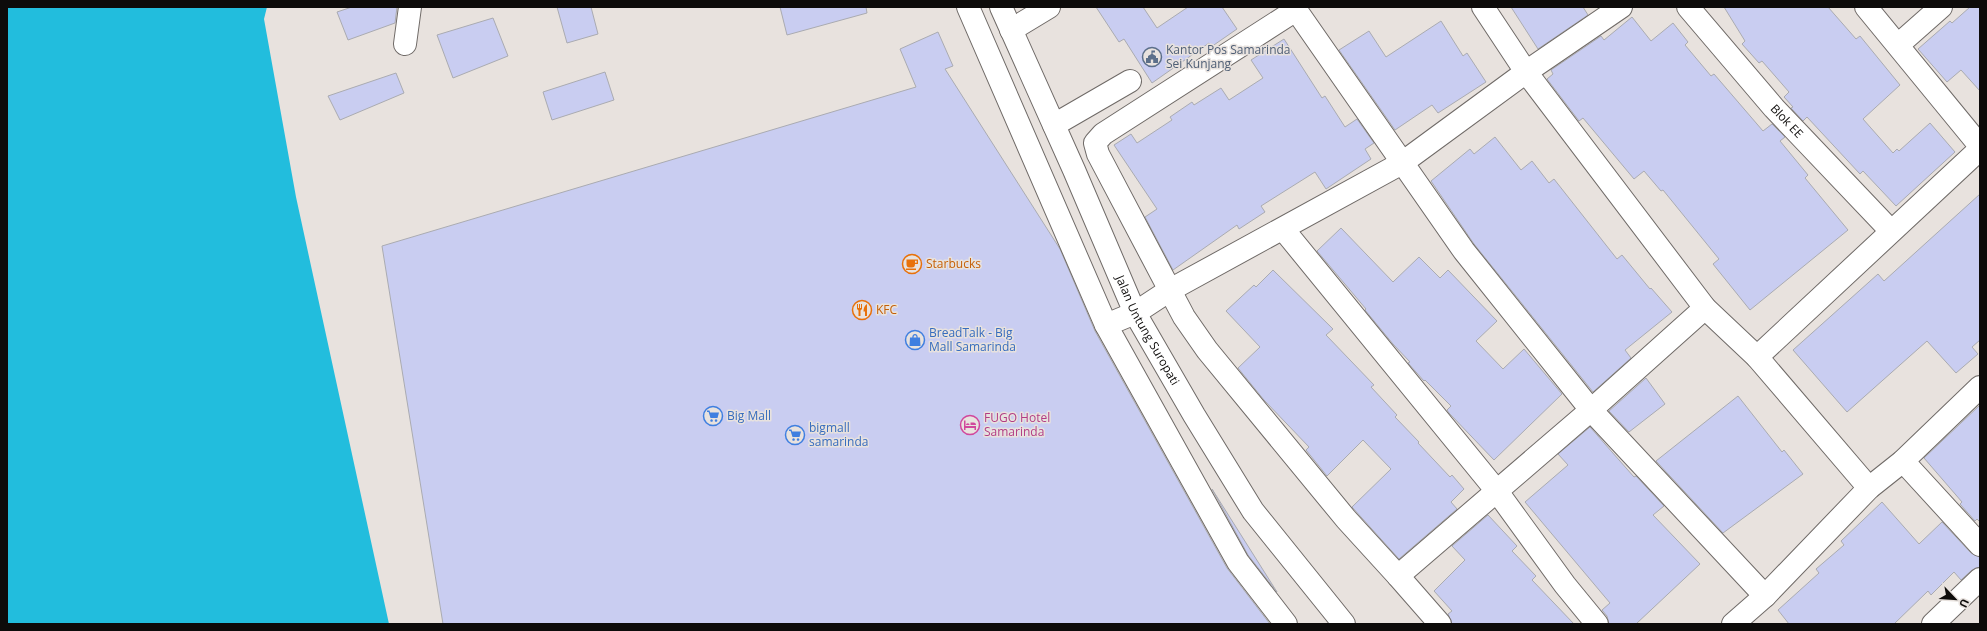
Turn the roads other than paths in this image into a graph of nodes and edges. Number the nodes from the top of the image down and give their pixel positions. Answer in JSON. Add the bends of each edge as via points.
{"nodes":[{"id":1,"x":410,"y":7,"type":"edge"},
{"id":2,"x":968,"y":7,"type":"edge"},
{"id":3,"x":1001,"y":7,"type":"edge"},
{"id":4,"x":1049,"y":7,"type":"edge"},
{"id":5,"x":1483,"y":7,"type":"edge"},
{"id":6,"x":1621,"y":7,"type":"edge"},
{"id":7,"x":1688,"y":7,"type":"edge"},
{"id":8,"x":1866,"y":7,"type":"edge"},
{"id":9,"x":1941,"y":7,"type":"edge"},
{"id":10,"x":1295,"y":8,"type":"edge"},
{"id":11,"x":1011,"y":30,"type":"junction"},
{"id":12,"x":405,"y":44,"type":"dead end"},
{"id":13,"x":1898,"y":45,"type":"junction"},
{"id":14,"x":1526,"y":72,"type":"junction"},
{"id":15,"x":1130,"y":81,"type":"dead end"},
{"id":16,"x":1054,"y":125,"type":"junction"},
{"id":17,"x":1980,"y":146,"type":"edge"},
{"id":18,"x":1980,"y":149,"type":"edge"},
{"id":19,"x":1402,"y":163,"type":"junction"},
{"id":20,"x":1283,"y":229,"type":"junction"},
{"id":21,"x":1891,"y":231,"type":"junction"},
{"id":22,"x":1170,"y":290,"type":"junction"},
{"id":23,"x":1705,"y":308,"type":"junction"},
{"id":24,"x":1135,"y":312,"type":"junction"},
{"id":25,"x":1106,"y":325,"type":"junction"},
{"id":26,"x":1757,"y":356,"type":"junction"},
{"id":27,"x":1980,"y":387,"type":"edge"},
{"id":28,"x":1591,"y":410,"type":"junction"},
{"id":29,"x":1903,"y":461,"type":"junction"},
{"id":30,"x":1869,"y":488,"type":"junction"},
{"id":31,"x":1496,"y":490,"type":"junction"},
{"id":32,"x":1980,"y":544,"type":"edge"},
{"id":33,"x":1398,"y":576,"type":"junction"},
{"id":34,"x":1980,"y":579,"type":"edge"},
{"id":35,"x":1765,"y":596,"type":"junction"},
{"id":36,"x":1286,"y":624,"type":"edge"},
{"id":37,"x":1344,"y":624,"type":"edge"},
{"id":38,"x":1440,"y":624,"type":"edge"},
{"id":39,"x":1597,"y":624,"type":"edge"},
{"id":40,"x":1733,"y":624,"type":"edge"},
{"id":41,"x":1933,"y":624,"type":"edge"}],
"edges":[{"from":1,"to":12,"type":"street"},
{"from":2,"to":25,"type":"street"},
{"from":3,"to":11,"type":"street","name":"Jalan Untung Suropati"},
{"from":4,"to":11,"type":"street"},
{"from":5,"to":14,"type":"street"},
{"from":6,"to":14,"type":"street"},
{"from":7,"to":21,"type":"street","name":"Blok EE","via":[[1774,108]]},
{"from":8,"to":13,"type":"street"},
{"from":9,"to":13,"type":"street"},
{"from":10,"to":19,"type":"street"},
{"from":10,"to":22,"type":"street","via":[[1103,134],[1095,143],[1098,154]]},
{"from":11,"to":16,"type":"street","name":"Jalan Untung Suropati"},
{"from":13,"to":17,"type":"street"},
{"from":14,"to":19,"type":"street"},
{"from":14,"to":23,"type":"street"},
{"from":15,"to":16,"type":"street"},
{"from":16,"to":24,"type":"street","name":"Jalan Untung Suropati"},
{"from":18,"to":21,"type":"street"},
{"from":19,"to":20,"type":"street"},
{"from":19,"to":28,"type":"street","via":[[1464,251]]},
{"from":20,"to":22,"type":"street"},
{"from":20,"to":31,"type":"street"},
{"from":21,"to":26,"type":"street"},
{"from":22,"to":24,"type":"street"},
{"from":22,"to":33,"type":"street","via":[[1184,317],[1207,350],[1346,519]]},
{"from":23,"to":26,"type":"street"},
{"from":23,"to":28,"type":"street"},
{"from":24,"to":25,"type":"street"},
{"from":24,"to":37,"type":"street","name":"Jalan Untung Suropati","via":[[1253,511]]},
{"from":25,"to":36,"type":"street","via":[[1238,562]]},
{"from":26,"to":30,"type":"street"},
{"from":27,"to":29,"type":"street"},
{"from":28,"to":31,"type":"street"},
{"from":28,"to":35,"type":"street"},
{"from":29,"to":30,"type":"street"},
{"from":29,"to":32,"type":"street"},
{"from":30,"to":35,"type":"street"},
{"from":31,"to":33,"type":"street"},
{"from":31,"to":39,"type":"street","via":[[1565,585]]},
{"from":33,"to":38,"type":"street"},
{"from":34,"to":41,"type":"street"},
{"from":35,"to":40,"type":"street"}]}
